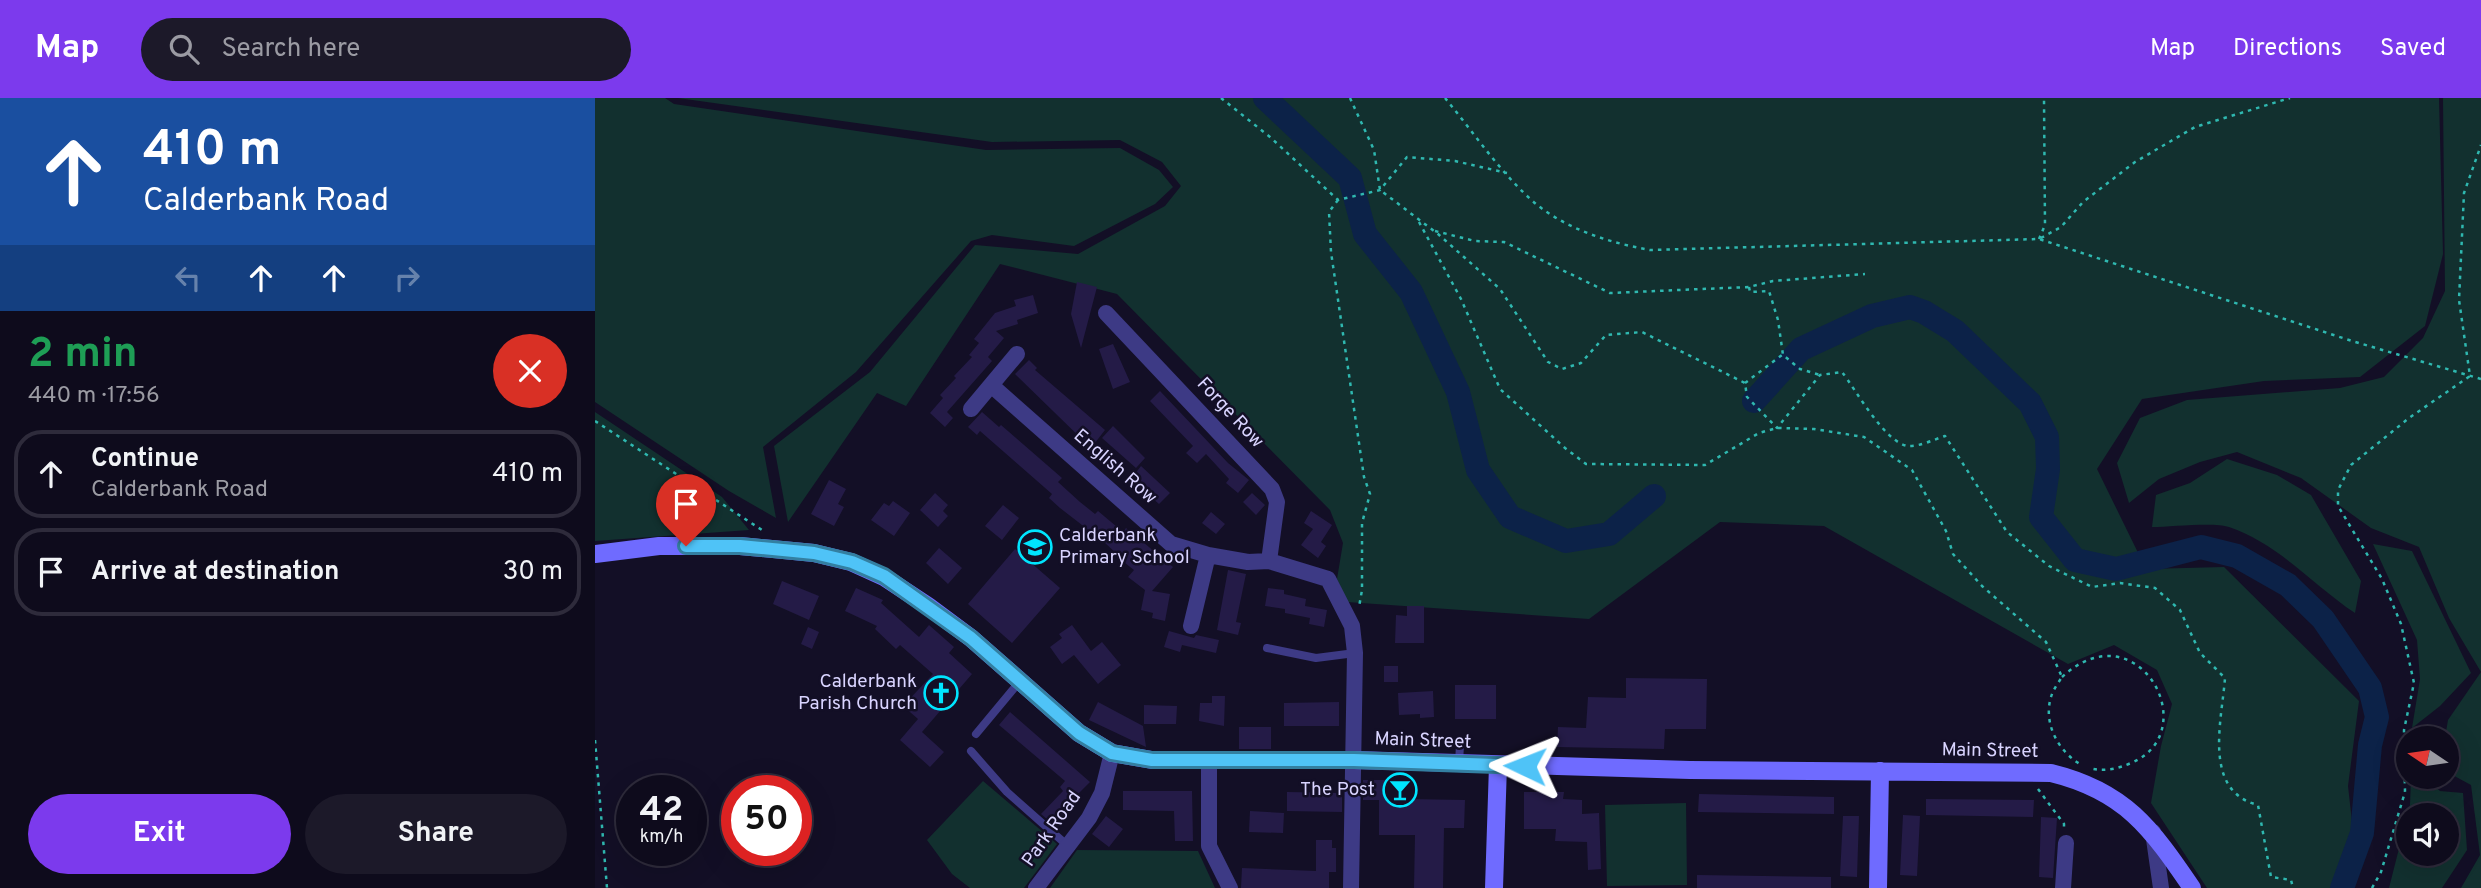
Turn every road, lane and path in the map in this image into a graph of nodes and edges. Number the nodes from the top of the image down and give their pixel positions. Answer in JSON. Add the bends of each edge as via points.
{"nodes":[{"id":1,"x":1221,"y":98,"type":"edge"},
{"id":2,"x":1350,"y":98,"type":"edge"},
{"id":3,"x":1445,"y":98,"type":"edge"},
{"id":4,"x":2044,"y":98,"type":"edge"},
{"id":5,"x":2290,"y":98,"type":"edge"},
{"id":6,"x":2481,"y":145,"type":"edge"},
{"id":7,"x":1508,"y":173,"type":"junction"},
{"id":8,"x":1380,"y":190,"type":"junction"},
{"id":9,"x":1338,"y":200,"type":"junction"},
{"id":10,"x":1417,"y":219,"type":"junction"},
{"id":11,"x":1433,"y":231,"type":"junction"},
{"id":12,"x":2039,"y":239,"type":"junction"},
{"id":13,"x":1865,"y":274,"type":"dead end"},
{"id":14,"x":1749,"y":287,"type":"junction"},
{"id":15,"x":1106,"y":313,"type":"dead end"},
{"id":16,"x":1017,"y":354,"type":"dead end"},
{"id":17,"x":1783,"y":355,"type":"junction"},
{"id":18,"x":1820,"y":375,"type":"junction"},
{"id":19,"x":2470,"y":376,"type":"junction"},
{"id":20,"x":2481,"y":379,"type":"edge"},
{"id":21,"x":1745,"y":383,"type":"junction"},
{"id":22,"x":991,"y":385,"type":"junction"},
{"id":23,"x":971,"y":409,"type":"dead end"},
{"id":24,"x":595,"y":421,"type":"edge"},
{"id":25,"x":1777,"y":428,"type":"junction"},
{"id":26,"x":785,"y":549,"type":"junction"},
{"id":27,"x":595,"y":554,"type":"edge"},
{"id":28,"x":1208,"y":555,"type":"junction"},
{"id":29,"x":1269,"y":561,"type":"junction"},
{"id":30,"x":1191,"y":626,"type":"dead end"},
{"id":31,"x":1352,"y":626,"type":"junction"},
{"id":32,"x":1267,"y":648,"type":"dead end"},
{"id":33,"x":1355,"y":653,"type":"junction"},
{"id":34,"x":2062,"y":677,"type":"junction"},
{"id":35,"x":1020,"y":681,"type":"junction"},
{"id":36,"x":977,"y":734,"type":"dead end"},
{"id":37,"x":595,"y":740,"type":"edge"},
{"id":38,"x":1460,"y":745,"type":"dead end"},
{"id":39,"x":971,"y":751,"type":"dead end"},
{"id":40,"x":1112,"y":753,"type":"junction"},
{"id":41,"x":1209,"y":760,"type":"junction"},
{"id":42,"x":1354,"y":760,"type":"junction"},
{"id":43,"x":1458,"y":763,"type":"junction"},
{"id":44,"x":1498,"y":765,"type":"junction"},
{"id":45,"x":1880,"y":771,"type":"junction"},
{"id":46,"x":2025,"y":771,"type":"junction"},
{"id":47,"x":2153,"y":832,"type":"junction"},
{"id":48,"x":2066,"y":843,"type":"joint"},
{"id":49,"x":1068,"y":846,"type":"junction"},
{"id":50,"x":607,"y":888,"type":"edge"},
{"id":51,"x":1036,"y":888,"type":"edge"},
{"id":52,"x":1230,"y":888,"type":"edge"},
{"id":53,"x":1351,"y":888,"type":"edge"},
{"id":54,"x":1494,"y":888,"type":"edge"},
{"id":55,"x":1878,"y":888,"type":"edge"},
{"id":56,"x":2063,"y":888,"type":"edge"},
{"id":57,"x":2161,"y":888,"type":"edge"},
{"id":58,"x":2192,"y":888,"type":"edge"},
{"id":59,"x":2293,"y":888,"type":"edge"},
{"id":60,"x":2372,"y":888,"type":"edge"}],
"edges":[{"from":1,"to":9,"type":"path"},
{"from":2,"to":8,"type":"path","via":[[1374,150]]},
{"from":3,"to":7,"type":"path"},
{"from":4,"to":12,"type":"path","via":[[2045,225]]},
{"from":5,"to":12,"type":"path","via":[[2195,127],[2135,162],[2083,202],[2061,227]]},
{"from":6,"to":19,"type":"path","via":[[2464,193],[2459,300]]},
{"from":7,"to":8,"type":"path","via":[[1455,161],[1407,157]]},
{"from":7,"to":12,"type":"path","via":[[1537,205],[1574,228],[1650,250]]},
{"from":8,"to":9,"type":"path"},
{"from":8,"to":10,"type":"path"},
{"from":9,"to":31,"type":"path","via":[[1329,212],[1331,252],[1370,495],[1362,523],[1362,590]]},
{"from":10,"to":11,"type":"path"},
{"from":10,"to":25,"type":"path","via":[[1461,299],[1500,389],[1586,464],[1705,465],[1759,433]]},
{"from":11,"to":14,"type":"path","via":[[1504,242],[1610,293]]},
{"from":11,"to":21,"type":"path","via":[[1500,289],[1548,362],[1562,369],[1581,363],[1606,335],[1642,331]]},
{"from":12,"to":19,"type":"path"},
{"from":13,"to":14,"type":"path"},
{"from":14,"to":17,"type":"path","via":[[1749,292],[1769,291]]},
{"from":15,"to":29,"type":"street","name":"Forge Row","via":[[1272,489],[1277,502]]},
{"from":16,"to":22,"type":"street"},
{"from":17,"to":18,"type":"path","via":[[1800,369]]},
{"from":17,"to":21,"type":"path"},
{"from":18,"to":25,"type":"path"},
{"from":18,"to":59,"type":"path","via":[[1842,372],[1898,443],[1910,447],[1945,436],[2007,532],[2049,566],[2092,587],[2120,583],[2155,588],[2180,610],[2200,653],[2225,678],[2218,758],[2223,775],[2239,797],[2258,805],[2271,877],[2291,880]]},
{"from":19,"to":20,"type":"path"},
{"from":19,"to":60,"type":"path","via":[[2351,465],[2338,490],[2338,506],[2382,579],[2401,624],[2414,683],[2405,730],[2405,792]]},
{"from":21,"to":25,"type":"path","via":[[1747,397]]},
{"from":22,"to":23,"type":"street"},
{"from":22,"to":28,"type":"street","name":"English Row","via":[[1171,544]]},
{"from":24,"to":26,"type":"path"},
{"from":25,"to":34,"type":"path","via":[[1864,438],[1912,470],[1946,531],[1953,554],[2046,642]]},
{"from":26,"to":27,"type":"main road","name":"Main Street","via":[[659,546]]},
{"from":26,"to":35,"type":"main road","name":"Main Street","via":[[852,562],[884,576],[971,638]]},
{"from":28,"to":29,"type":"street","name":"English Row"},
{"from":28,"to":30,"type":"street"},
{"from":29,"to":31,"type":"street","name":"English Row","via":[[1328,579]]},
{"from":31,"to":33,"type":"street","name":"English Row"},
{"from":32,"to":33,"type":"lane","via":[[1316,658]]},
{"from":33,"to":42,"type":"street","name":"English Row"},
{"from":34,"to":34,"type":"path","via":[[2075,664],[2094,657],[2112,655],[2133,662],[2148,673],[2162,696],[2159,738],[2141,759],[2115,770],[2098,770],[2072,759],[2054,737],[2049,718],[2051,697]]},
{"from":35,"to":36,"type":"lane"},
{"from":35,"to":40,"type":"main road","name":"Main Street","via":[[1079,733]]},
{"from":37,"to":50,"type":"path"},
{"from":38,"to":43,"type":"lane"},
{"from":39,"to":49,"type":"lane","via":[[1007,792]]},
{"from":40,"to":41,"type":"main road","name":"Main Street","via":[[1152,760]]},
{"from":40,"to":49,"type":"street","name":"Park Road","via":[[1102,793]]},
{"from":41,"to":42,"type":"main road","name":"Main Street"},
{"from":41,"to":52,"type":"street","via":[[1209,846]]},
{"from":42,"to":43,"type":"main road","name":"Main Street"},
{"from":42,"to":53,"type":"street","name":"English Row"},
{"from":43,"to":44,"type":"main road","name":"Main Street"},
{"from":44,"to":45,"type":"main road","name":"Main Street"},
{"from":44,"to":54,"type":"main road"},
{"from":45,"to":46,"type":"main road","name":"Main Street"},
{"from":45,"to":55,"type":"main road"},
{"from":46,"to":47,"type":"main road","name":"Main Street","via":[[2063,776],[2098,789],[2127,806]]},
{"from":46,"to":48,"type":"path","via":[[2064,824]]},
{"from":47,"to":57,"type":"street"},
{"from":47,"to":58,"type":"main road","name":"Main Street"},
{"from":48,"to":56,"type":"street"},
{"from":49,"to":51,"type":"street","name":"Park Road"}]}
